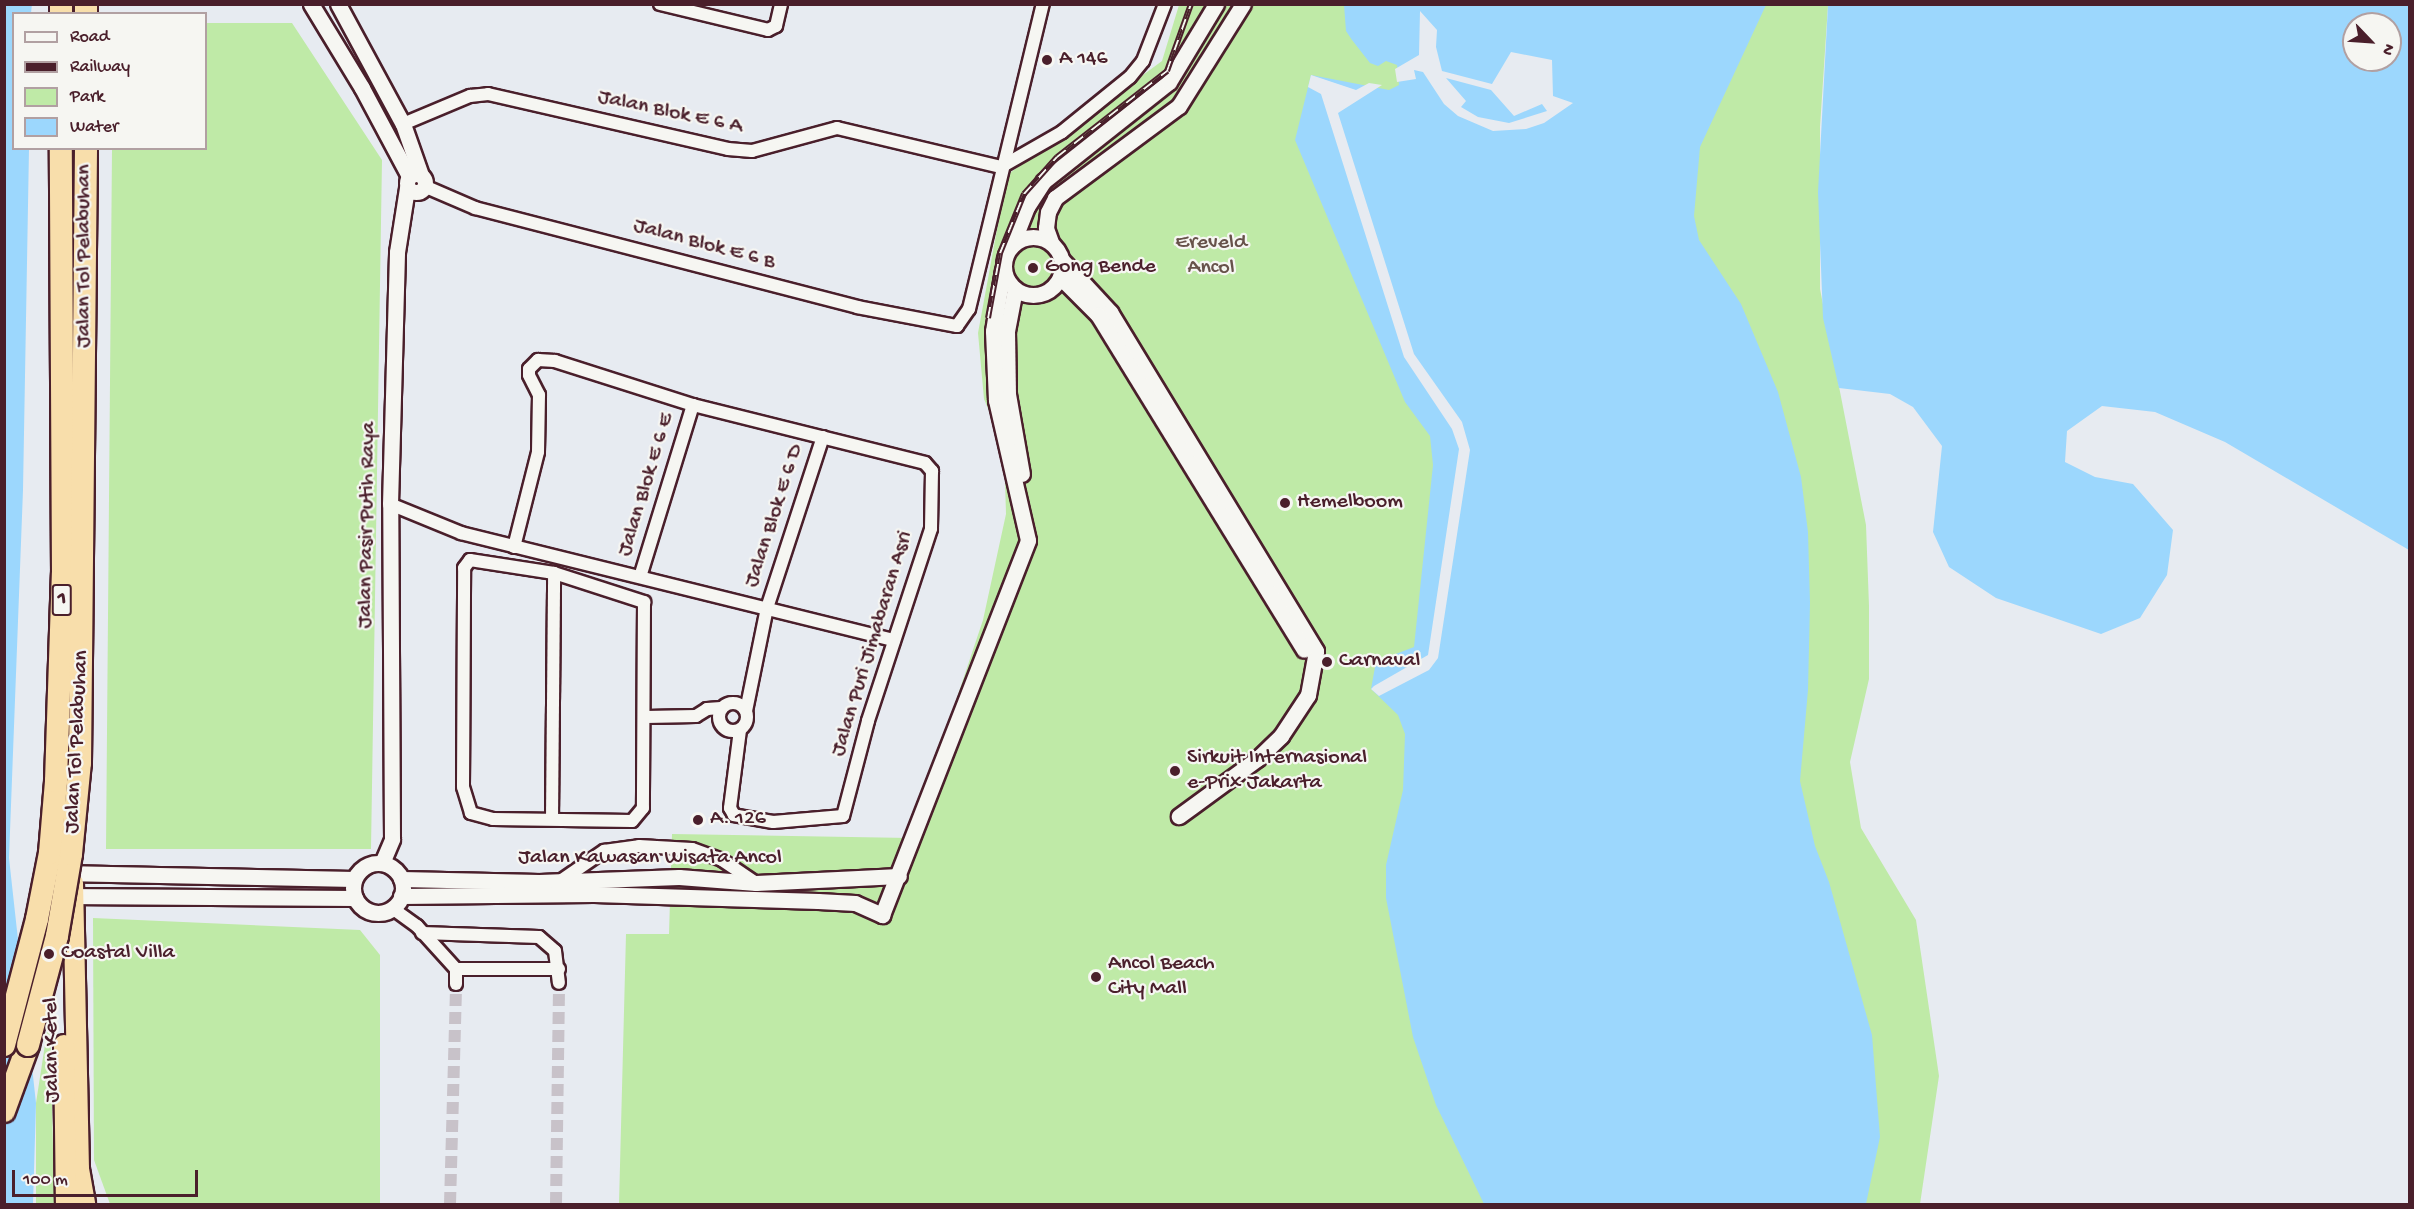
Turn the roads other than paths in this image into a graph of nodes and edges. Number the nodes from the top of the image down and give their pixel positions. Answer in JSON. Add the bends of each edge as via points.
{"nodes":[{"id":1,"x":311,"y":4,"type":"edge"},
{"id":2,"x":338,"y":4,"type":"edge"},
{"id":3,"x":660,"y":4,"type":"edge"},
{"id":4,"x":1043,"y":4,"type":"edge"},
{"id":5,"x":1166,"y":4,"type":"edge"},
{"id":6,"x":1216,"y":4,"type":"edge"},
{"id":7,"x":1243,"y":4,"type":"edge"},
{"id":8,"x":780,"y":6,"type":"edge"},
{"id":9,"x":364,"y":48,"type":"junction"},
{"id":10,"x":346,"y":62,"type":"junction"},
{"id":11,"x":403,"y":124,"type":"junction"},
{"id":12,"x":59,"y":150,"type":"edge"},
{"id":13,"x":59,"y":150,"type":"edge"},
{"id":14,"x":84,"y":150,"type":"edge"},
{"id":15,"x":84,"y":150,"type":"edge"},
{"id":16,"x":1001,"y":167,"type":"junction"},
{"id":17,"x":415,"y":181,"type":"junction"},
{"id":18,"x":1051,"y":242,"type":"junction"},
{"id":19,"x":1012,"y":245,"type":"junction"},
{"id":20,"x":1062,"y":260,"type":"junction"},
{"id":21,"x":1003,"y":270,"type":"junction"},
{"id":22,"x":1060,"y":277,"type":"junction"},
{"id":23,"x":1015,"y":289,"type":"junction"},
{"id":24,"x":693,"y":405,"type":"junction"},
{"id":25,"x":823,"y":437,"type":"junction"},
{"id":26,"x":390,"y":504,"type":"junction"},
{"id":27,"x":1023,"y":513,"type":"junction"},
{"id":28,"x":514,"y":547,"type":"junction"},
{"id":29,"x":554,"y":573,"type":"junction"},
{"id":30,"x":640,"y":577,"type":"junction"},
{"id":31,"x":767,"y":609,"type":"junction"},
{"id":32,"x":894,"y":640,"type":"junction"},
{"id":33,"x":721,"y":708,"type":"junction"},
{"id":34,"x":746,"y":711,"type":"junction"},
{"id":35,"x":696,"y":716,"type":"junction"},
{"id":36,"x":646,"y":717,"type":"junction"},
{"id":37,"x":720,"y":724,"type":"junction"},
{"id":38,"x":740,"y":730,"type":"junction"},
{"id":39,"x":552,"y":818,"type":"junction"},
{"id":40,"x":382,"y":863,"type":"junction"},
{"id":41,"x":67,"y":872,"type":"junction"},
{"id":42,"x":899,"y":876,"type":"junction"},
{"id":43,"x":354,"y":879,"type":"junction"},
{"id":44,"x":401,"y":879,"type":"junction"},
{"id":45,"x":820,"y":880,"type":"junction"},
{"id":46,"x":559,"y":882,"type":"junction"},
{"id":47,"x":756,"y":883,"type":"junction"},
{"id":48,"x":67,"y":895,"type":"junction"},
{"id":49,"x":355,"y":898,"type":"junction"},
{"id":50,"x":818,"y":901,"type":"junction"},
{"id":51,"x":397,"y":902,"type":"junction"},
{"id":52,"x":422,"y":933,"type":"junction"},
{"id":53,"x":456,"y":969,"type":"junction"},
{"id":54,"x":559,"y":969,"type":"junction"},
{"id":55,"x":559,"y":983,"type":"tunnel mouth"},
{"id":56,"x":456,"y":984,"type":"tunnel mouth"},
{"id":57,"x":4,"y":1045,"type":"edge"},
{"id":58,"x":4,"y":1111,"type":"edge"},
{"id":59,"x":66,"y":1204,"type":"edge"},
{"id":60,"x":85,"y":1204,"type":"edge"}],
"edges":[{"from":1,"to":10,"type":"street"},
{"from":2,"to":9,"type":"street","name":"Jalan Pasir Putih Raya"},
{"from":3,"to":8,"type":"street","via":[[768,30],[776,26]]},
{"from":4,"to":16,"type":"street"},
{"from":5,"to":16,"type":"street","via":[[1143,61],[1130,77],[1062,132]]},
{"from":6,"to":19,"type":"street","via":[[1169,82],[1044,181],[1027,207]]},
{"from":7,"to":18,"type":"street","via":[[1206,69],[1179,106],[1055,198],[1046,228]]},
{"from":9,"to":10,"type":"street"},
{"from":9,"to":11,"type":"street","name":"Jalan Pasir Putih Raya"},
{"from":10,"to":17,"type":"street"},
{"from":11,"to":16,"type":"street","name":"Jalan Blok E 6 A","via":[[470,96],[488,94],[728,150],[752,151],[837,128]]},
{"from":11,"to":17,"type":"street","name":"Jalan Pasir Putih Raya"},
{"from":12,"to":41,"type":"highway"},
{"from":13,"to":57,"type":"highway","name":"Jalan Tol Pelabuhan","number":"1","bridge":true,"via":[[63,573],[57,781],[50,853],[37,920]]},
{"from":14,"to":41,"type":"highway","via":[[81,438]]},
{"from":15,"to":58,"type":"highway","name":"Jalan Tol Pelabuhan","number":"1","bridge":true,"via":[[80,764],[71,854],[57,936],[28,1046]]},
{"from":16,"to":17,"type":"street","name":"Jalan Blok E 6 B","via":[[969,309],[957,326],[857,307],[475,208]]},
{"from":17,"to":26,"type":"street","name":"Jalan Pasir Putih Raya","via":[[397,252]]},
{"from":18,"to":19,"type":"street","via":[[1031,236]]},
{"from":18,"to":20,"type":"street"},
{"from":19,"to":21,"type":"street"},
{"from":20,"to":22,"type":"street"},
{"from":20,"to":22,"type":"street","via":[[1110,312],[1316,651],[1308,695],[1281,736],[1257,759],[1176,813],[1275,729],[1299,691],[1306,668],[1305,651],[1098,315]]},
{"from":21,"to":23,"type":"street"},
{"from":21,"to":27,"type":"street","via":[[993,331],[996,400]]},
{"from":22,"to":23,"type":"street","via":[[1049,291],[1037,296]]},
{"from":23,"to":27,"type":"street","via":[[1007,332],[1008,394],[1023,476]]},
{"from":24,"to":25,"type":"street","name":"Jalan Puri Jimabaran Asri"},
{"from":24,"to":28,"type":"street","name":"Jalan Puri Jimabaran Asri","via":[[555,361],[538,360],[529,369],[530,382],[539,395],[538,452]]},
{"from":24,"to":30,"type":"street","name":"Jalan Blok E 6 E"},
{"from":25,"to":31,"type":"street","name":"Jalan Blok E 6 D"},
{"from":25,"to":32,"type":"street","name":"Jalan Puri Jimabaran Asri","via":[[920,460],[932,471],[931,529]]},
{"from":26,"to":28,"type":"street","via":[[461,532]]},
{"from":26,"to":40,"type":"street","name":"Jalan Pasir Putih Raya","via":[[392,839]]},
{"from":27,"to":42,"type":"street","via":[[1029,540]]},
{"from":28,"to":30,"type":"street"},
{"from":29,"to":36,"type":"street","via":[[644,602]]},
{"from":29,"to":39,"type":"street"},
{"from":29,"to":39,"type":"street","via":[[470,560],[464,568],[466,803],[477,817]]},
{"from":30,"to":31,"type":"street"},
{"from":31,"to":32,"type":"street"},
{"from":31,"to":34,"type":"street","name":"Jalan Blok E 6 D"},
{"from":32,"to":38,"type":"street","name":"Jalan Puri Jimabaran Asri","via":[[843,816],[773,822],[738,817],[730,808]]},
{"from":33,"to":34,"type":"street","via":[[731,702]]},
{"from":33,"to":35,"type":"street","via":[[707,709]]},
{"from":33,"to":37,"type":"street"},
{"from":34,"to":38,"type":"street","via":[[747,721]]},
{"from":35,"to":36,"type":"street"},
{"from":35,"to":37,"type":"street","via":[[707,723]]},
{"from":36,"to":39,"type":"street","via":[[643,808],[638,816],[632,821]]},
{"from":37,"to":38,"type":"street","via":[[727,730]]},
{"from":40,"to":43,"type":"street","via":[[365,866]]},
{"from":40,"to":44,"type":"street","via":[[393,868]]},
{"from":41,"to":43,"type":"street","via":[[105,876]]},
{"from":41,"to":48,"type":"highway"},
{"from":42,"to":45,"type":"street","name":"Jalan Kawasan Wisata Ancol"},
{"from":42,"to":50,"type":"street","name":"Jalan Kawasan Wisata Ancol","via":[[882,915],[855,903]]},
{"from":43,"to":49,"type":"street"},
{"from":44,"to":46,"type":"street","name":"Jalan Kawasan Wisata Ancol"},
{"from":44,"to":51,"type":"street"},
{"from":45,"to":47,"type":"street","name":"Jalan Kawasan Wisata Ancol"},
{"from":45,"to":50,"type":"street"},
{"from":46,"to":47,"type":"street","name":"Jalan Kawasan Wisata Ancol","via":[[679,878]]},
{"from":46,"to":47,"type":"street","via":[[604,851],[639,846],[700,851],[723,860]]},
{"from":48,"to":49,"type":"street"},
{"from":48,"to":59,"type":"highway","name":"Jalan Ketel"},
{"from":48,"to":60,"type":"highway","name":"Jalan Ketel"},
{"from":49,"to":51,"type":"street","via":[[374,913]]},
{"from":50,"to":51,"type":"street","name":"Jalan Kawasan Wisata Ancol","via":[[594,894]]},
{"from":51,"to":52,"type":"street"},
{"from":52,"to":53,"type":"street"},
{"from":52,"to":54,"type":"street","via":[[539,936],[555,951]]},
{"from":53,"to":54,"type":"street"},
{"from":53,"to":56,"type":"street"},
{"from":54,"to":55,"type":"street"}]}
